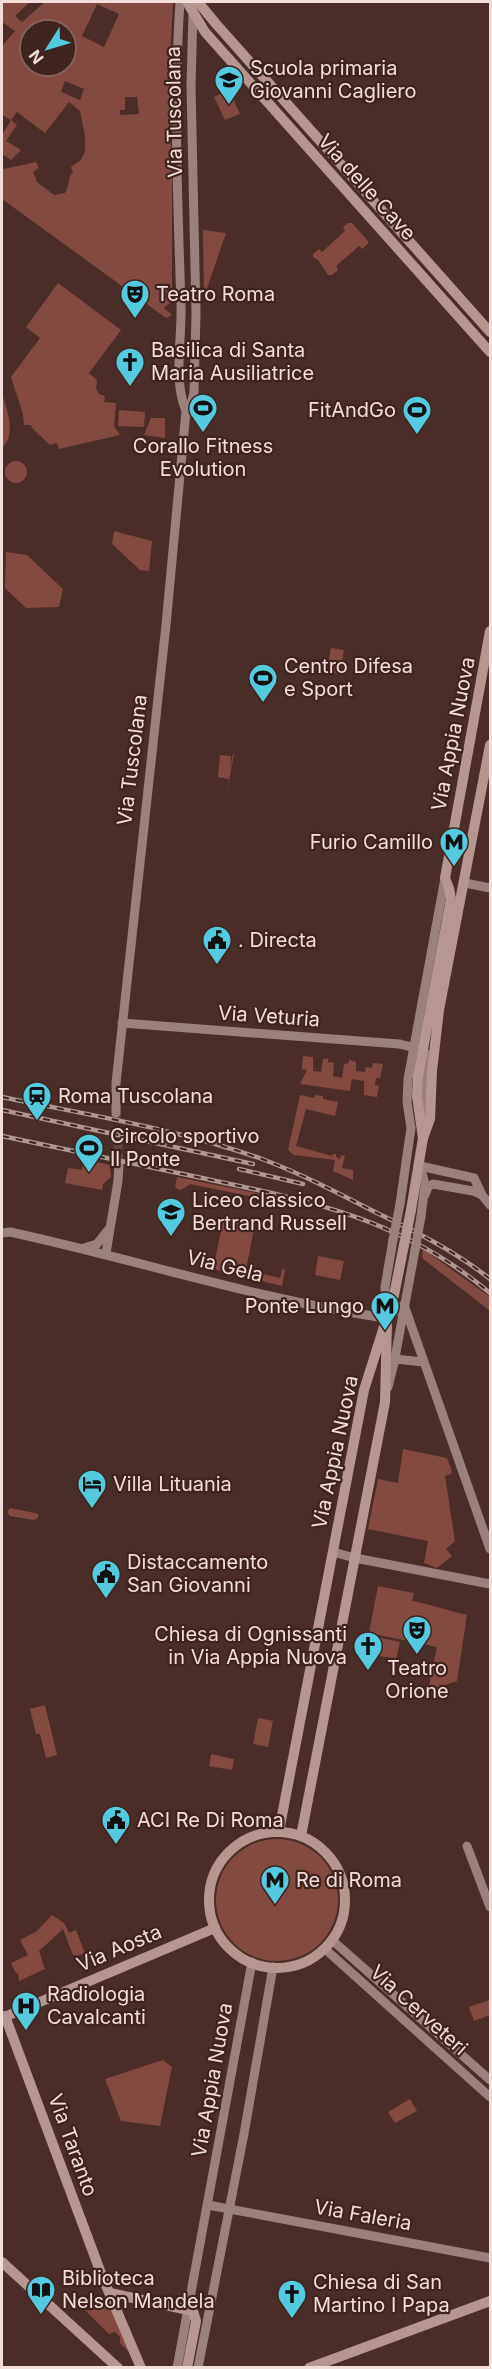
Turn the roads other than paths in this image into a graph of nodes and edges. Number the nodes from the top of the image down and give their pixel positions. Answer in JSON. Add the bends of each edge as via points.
{"nodes":[{"id":1,"x":180,"y":2,"type":"edge"},
{"id":2,"x":187,"y":2,"type":"edge"},
{"id":3,"x":196,"y":2,"type":"edge"},
{"id":4,"x":193,"y":14,"type":"junction"},
{"id":5,"x":310,"y":130,"type":"junction"},
{"id":6,"x":300,"y":138,"type":"junction"},
{"id":7,"x":490,"y":332,"type":"edge"},
{"id":8,"x":490,"y":352,"type":"edge"},
{"id":9,"x":186,"y":411,"type":"junction"},
{"id":10,"x":490,"y":631,"type":"edge"},
{"id":11,"x":490,"y":745,"type":"edge"},
{"id":12,"x":465,"y":883,"type":"junction"},
{"id":13,"x":490,"y":888,"type":"edge"},
{"id":14,"x":122,"y":1023,"type":"junction"},
{"id":15,"x":427,"y":1025,"type":"junction"},
{"id":16,"x":418,"y":1049,"type":"junction"},
{"id":17,"x":116,"y":1113,"type":"tunnel mouth"},
{"id":18,"x":423,"y":1138,"type":"junction"},
{"id":19,"x":119,"y":1165,"type":"tunnel mouth"},
{"id":20,"x":420,"y":1166,"type":"junction"},
{"id":21,"x":425,"y":1195,"type":"junction"},
{"id":22,"x":482,"y":1195,"type":"junction"},
{"id":23,"x":490,"y":1205,"type":"edge"},
{"id":24,"x":110,"y":1228,"type":"junction"},
{"id":25,"x":2,"y":1233,"type":"edge"},
{"id":26,"x":82,"y":1248,"type":"junction"},
{"id":27,"x":106,"y":1253,"type":"junction"},
{"id":28,"x":404,"y":1305,"type":"junction"},
{"id":29,"x":386,"y":1318,"type":"junction"},
{"id":30,"x":391,"y":1360,"type":"junction"},
{"id":31,"x":423,"y":1362,"type":"junction"},
{"id":32,"x":490,"y":1549,"type":"edge"},
{"id":33,"x":333,"y":1551,"type":"junction"},
{"id":34,"x":354,"y":1558,"type":"junction"},
{"id":35,"x":490,"y":1584,"type":"edge"},
{"id":36,"x":279,"y":1831,"type":"junction"},
{"id":37,"x":301,"y":1836,"type":"junction"},
{"id":38,"x":467,"y":1846,"type":"dead end"},
{"id":39,"x":490,"y":1907,"type":"edge"},
{"id":40,"x":215,"y":1928,"type":"junction"},
{"id":41,"x":332,"y":1940,"type":"junction"},
{"id":42,"x":325,"y":1949,"type":"junction"},
{"id":43,"x":252,"y":1962,"type":"junction"},
{"id":44,"x":273,"y":1967,"type":"junction"},
{"id":45,"x":3,"y":2014,"type":"edge"},
{"id":46,"x":490,"y":2080,"type":"edge"},
{"id":47,"x":490,"y":2097,"type":"edge"},
{"id":48,"x":208,"y":2205,"type":"junction"},
{"id":49,"x":230,"y":2208,"type":"junction"},
{"id":50,"x":490,"y":2258,"type":"edge"},
{"id":51,"x":2,"y":2262,"type":"edge"},
{"id":52,"x":110,"y":2294,"type":"junction"},
{"id":53,"x":490,"y":2301,"type":"edge"},
{"id":54,"x":188,"y":2308,"type":"junction"},
{"id":55,"x":118,"y":2367,"type":"edge"},
{"id":56,"x":141,"y":2367,"type":"edge"},
{"id":57,"x":177,"y":2367,"type":"edge"},
{"id":58,"x":187,"y":2367,"type":"edge"},
{"id":59,"x":198,"y":2367,"type":"edge"},
{"id":60,"x":309,"y":2367,"type":"edge"}],
"edges":[{"from":1,"to":9,"type":"main road","name":"Via Tuscolana","via":[[175,87],[180,383]]},
{"from":2,"to":4,"type":"main road","name":"Via delle Cave"},
{"from":3,"to":4,"type":"main road","name":"Via Tuscolana"},
{"from":3,"to":5,"type":"main road","name":"Via delle Cave"},
{"from":4,"to":6,"type":"main road","name":"Via delle Cave"},
{"from":4,"to":9,"type":"main road","name":"Via Tuscolana","via":[[196,313],[193,396]]},
{"from":5,"to":6,"type":"main road"},
{"from":5,"to":7,"type":"main road","name":"Via delle Cave"},
{"from":6,"to":8,"type":"main road","name":"Via delle Cave"},
{"from":9,"to":14,"type":"main road","name":"Via Tuscolana"},
{"from":10,"to":15,"type":"main road","name":"Via Appia Nuova","via":[[444,878],[451,899]]},
{"from":11,"to":12,"type":"main road","name":"Via Appia Nuova"},
{"from":12,"to":13,"type":"main road"},
{"from":12,"to":15,"type":"main road","name":"Via Appia Nuova"},
{"from":14,"to":16,"type":"main road","name":"Via Veturia","via":[[399,1044]]},
{"from":14,"to":17,"type":"main road","name":"Via Tuscolana"},
{"from":15,"to":16,"type":"main road","name":"Via Appia Nuova"},
{"from":15,"to":16,"type":"main road","name":"Via Appia Nuova"},
{"from":15,"to":18,"type":"main road","name":"Via Appia Nuova","via":[[434,1043],[430,1119]]},
{"from":16,"to":18,"type":"main road","via":[[417,1092]]},
{"from":16,"to":29,"type":"main road","bridge":true,"via":[[407,1086],[410,1137],[384,1292]]},
{"from":18,"to":20,"type":"main road"},
{"from":19,"to":24,"type":"main road"},
{"from":20,"to":21,"type":"main road"},
{"from":20,"to":22,"type":"main road","via":[[474,1178]]},
{"from":20,"to":29,"type":"main road","bridge":true},
{"from":21,"to":22,"type":"main road","via":[[434,1184]]},
{"from":21,"to":28,"type":"main road","bridge":true},
{"from":22,"to":23,"type":"main road"},
{"from":24,"to":26,"type":"main road","via":[[97,1244]]},
{"from":24,"to":27,"type":"main road"},
{"from":25,"to":26,"type":"main road","name":"Via Gela"},
{"from":26,"to":27,"type":"main road","name":"Via Gela"},
{"from":27,"to":29,"type":"main road","name":"Via Gela","via":[[296,1302]]},
{"from":28,"to":29,"type":"main road"},
{"from":28,"to":30,"type":"main road"},
{"from":28,"to":31,"type":"main road"},
{"from":29,"to":30,"type":"main road","name":"Via Appia Nuova"},
{"from":29,"to":33,"type":"main road","name":"Via Appia Nuova","via":[[372,1360]]},
{"from":30,"to":31,"type":"main road"},
{"from":30,"to":34,"type":"main road","name":"Via Appia Nuova"},
{"from":31,"to":32,"type":"main road"},
{"from":33,"to":34,"type":"main road","name":"Via Appia Nuova"},
{"from":33,"to":36,"type":"main road","name":"Via Appia Nuova"},
{"from":34,"to":35,"type":"main road"},
{"from":34,"to":37,"type":"main road","name":"Via Appia Nuova"},
{"from":36,"to":37,"type":"main road"},
{"from":36,"to":40,"type":"main road","via":[[246,1839],[220,1862],[210,1892]]},
{"from":37,"to":41,"type":"main road","via":[[328,1854],[344,1881],[344,1914]]},
{"from":38,"to":39,"type":"main road"},
{"from":40,"to":43,"type":"main road","via":[[229,1948]]},
{"from":40,"to":45,"type":"main road","name":"Via Aosta"},
{"from":41,"to":42,"type":"main road"},
{"from":41,"to":46,"type":"main road","name":"Via Cerveteri"},
{"from":42,"to":44,"type":"main road","via":[[302,1963]]},
{"from":42,"to":47,"type":"main road","name":"Via Cerveteri"},
{"from":43,"to":44,"type":"main road"},
{"from":43,"to":48,"type":"main road","name":"Via Appia Nuova"},
{"from":44,"to":49,"type":"main road","name":"Via Appia Nuova"},
{"from":45,"to":52,"type":"main road","name":"Via Taranto"},
{"from":48,"to":49,"type":"main road"},
{"from":48,"to":54,"type":"main road","name":"Via Appia Nuova"},
{"from":49,"to":50,"type":"main road","name":"Via Faleria"},
{"from":49,"to":59,"type":"main road","name":"Via Appia Nuova"},
{"from":51,"to":55,"type":"main road"},
{"from":52,"to":54,"type":"main road"},
{"from":52,"to":56,"type":"main road","name":"Via Taranto"},
{"from":53,"to":60,"type":"main road"},
{"from":54,"to":57,"type":"main road","name":"Via Appia Nuova"},
{"from":54,"to":58,"type":"main road","name":"Via Appia Nuova","via":[[196,2320]]}]}
